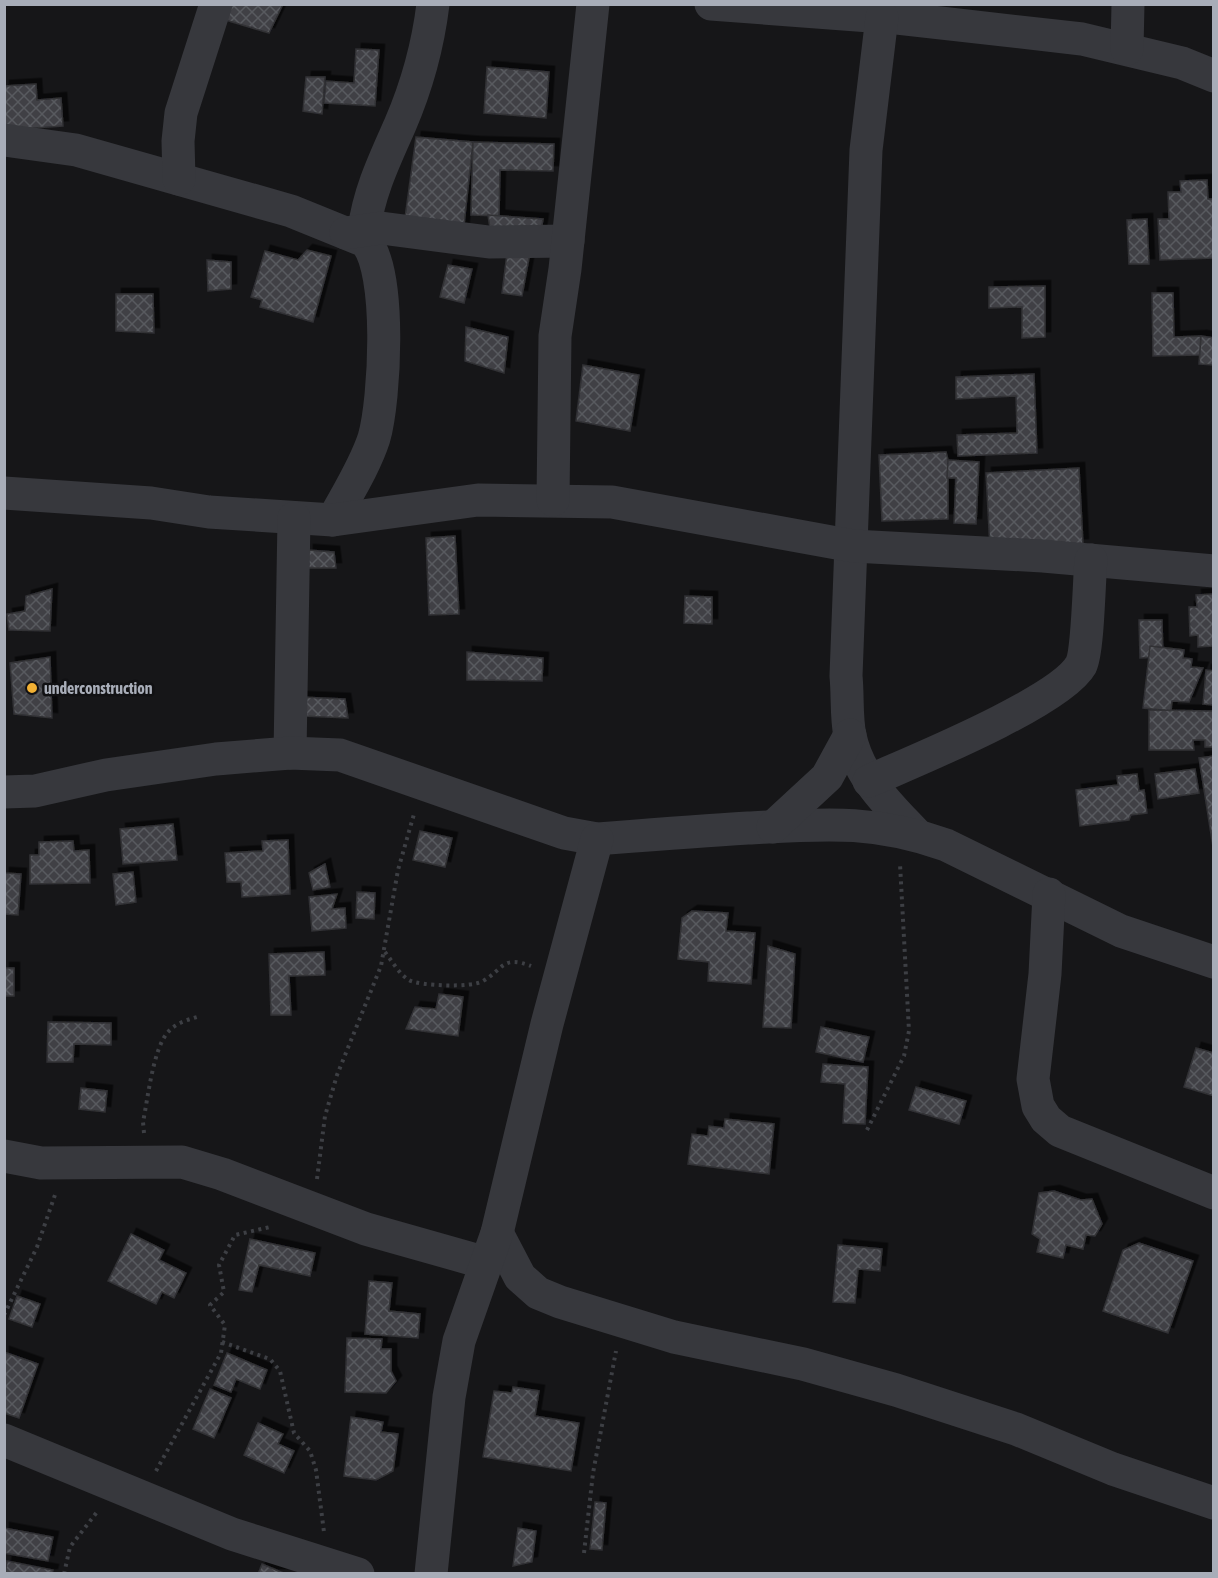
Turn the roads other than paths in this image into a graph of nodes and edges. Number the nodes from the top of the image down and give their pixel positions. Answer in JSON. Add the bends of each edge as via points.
{"nodes":[{"id":1,"x":216,"y":4,"type":"edge"},
{"id":2,"x":433,"y":4,"type":"edge"},
{"id":3,"x":593,"y":4,"type":"edge"},
{"id":4,"x":711,"y":4,"type":"edge"},
{"id":5,"x":1128,"y":4,"type":"edge"},
{"id":6,"x":882,"y":17,"type":"junction"},
{"id":7,"x":1127,"y":49,"type":"junction"},
{"id":8,"x":1214,"y":76,"type":"edge"},
{"id":9,"x":4,"y":140,"type":"edge"},
{"id":10,"x":179,"y":179,"type":"junction"},
{"id":11,"x":355,"y":232,"type":"junction"},
{"id":12,"x":568,"y":241,"type":"junction"},
{"id":13,"x":4,"y":493,"type":"edge"},
{"id":14,"x":553,"y":500,"type":"junction"},
{"id":15,"x":294,"y":518,"type":"junction"},
{"id":16,"x":333,"y":520,"type":"junction"},
{"id":17,"x":853,"y":546,"type":"junction"},
{"id":18,"x":1091,"y":560,"type":"junction"},
{"id":19,"x":1214,"y":572,"type":"edge"},
{"id":20,"x":850,"y":735,"type":"junction"},
{"id":21,"x":290,"y":753,"type":"junction"},
{"id":22,"x":869,"y":781,"type":"junction"},
{"id":23,"x":4,"y":792,"type":"edge"},
{"id":24,"x":773,"y":827,"type":"junction"},
{"id":25,"x":907,"y":833,"type":"junction"},
{"id":26,"x":597,"y":839,"type":"junction"},
{"id":27,"x":1049,"y":894,"type":"junction"},
{"id":28,"x":1214,"y":962,"type":"edge"},
{"id":29,"x":4,"y":1156,"type":"edge"},
{"id":30,"x":1214,"y":1193,"type":"edge"},
{"id":31,"x":491,"y":1248,"type":"junction"},
{"id":32,"x":4,"y":1440,"type":"edge"},
{"id":33,"x":1214,"y":1503,"type":"edge"},
{"id":34,"x":427,"y":1566,"type":"edge"},
{"id":35,"x":343,"y":1569,"type":"edge"}],
"edges":[{"from":1,"to":10,"type":"street","via":[[181,113]]},
{"from":2,"to":11,"type":"street","via":[[416,82]]},
{"from":3,"to":12,"type":"street"},
{"from":4,"to":6,"type":"street"},
{"from":5,"to":7,"type":"street"},
{"from":6,"to":7,"type":"street","via":[[1082,39]]},
{"from":6,"to":17,"type":"street","via":[[866,150]]},
{"from":7,"to":8,"type":"street"},
{"from":9,"to":10,"type":"street","via":[[76,150]]},
{"from":10,"to":11,"type":"street"},
{"from":11,"to":12,"type":"street","via":[[393,228],[489,242]]},
{"from":11,"to":16,"type":"street","via":[[376,257],[381,288],[383,389],[373,441]]},
{"from":12,"to":14,"type":"street","via":[[555,336]]},
{"from":13,"to":15,"type":"street"},
{"from":14,"to":16,"type":"street","via":[[478,500]]},
{"from":14,"to":17,"type":"street","via":[[612,502]]},
{"from":15,"to":16,"type":"street"},
{"from":15,"to":21,"type":"street"},
{"from":17,"to":18,"type":"street"},
{"from":17,"to":20,"type":"street","via":[[846,634]]},
{"from":18,"to":19,"type":"street"},
{"from":18,"to":22,"type":"street","via":[[1083,657],[1073,674],[1015,712],[956,743]]},
{"from":20,"to":22,"type":"street"},
{"from":20,"to":24,"type":"street","via":[[827,777]]},
{"from":21,"to":23,"type":"street","via":[[164,765],[35,791]]},
{"from":21,"to":26,"type":"street","via":[[340,755],[564,832]]},
{"from":22,"to":25,"type":"street"},
{"from":24,"to":25,"type":"street","via":[[849,824]]},
{"from":24,"to":26,"type":"street"},
{"from":25,"to":27,"type":"street","via":[[997,868]]},
{"from":26,"to":31,"type":"street"},
{"from":27,"to":28,"type":"street","via":[[1121,931]]},
{"from":27,"to":30,"type":"street","via":[[1033,1079],[1038,1107],[1060,1131]]},
{"from":29,"to":31,"type":"street","via":[[41,1163],[182,1162],[366,1229]]},
{"from":31,"to":33,"type":"street","via":[[538,1293],[674,1337],[803,1364],[896,1390],[1016,1429],[1113,1469]]},
{"from":31,"to":34,"type":"street","via":[[459,1341],[448,1397]]},
{"from":32,"to":35,"type":"street","via":[[232,1534]]}]}
